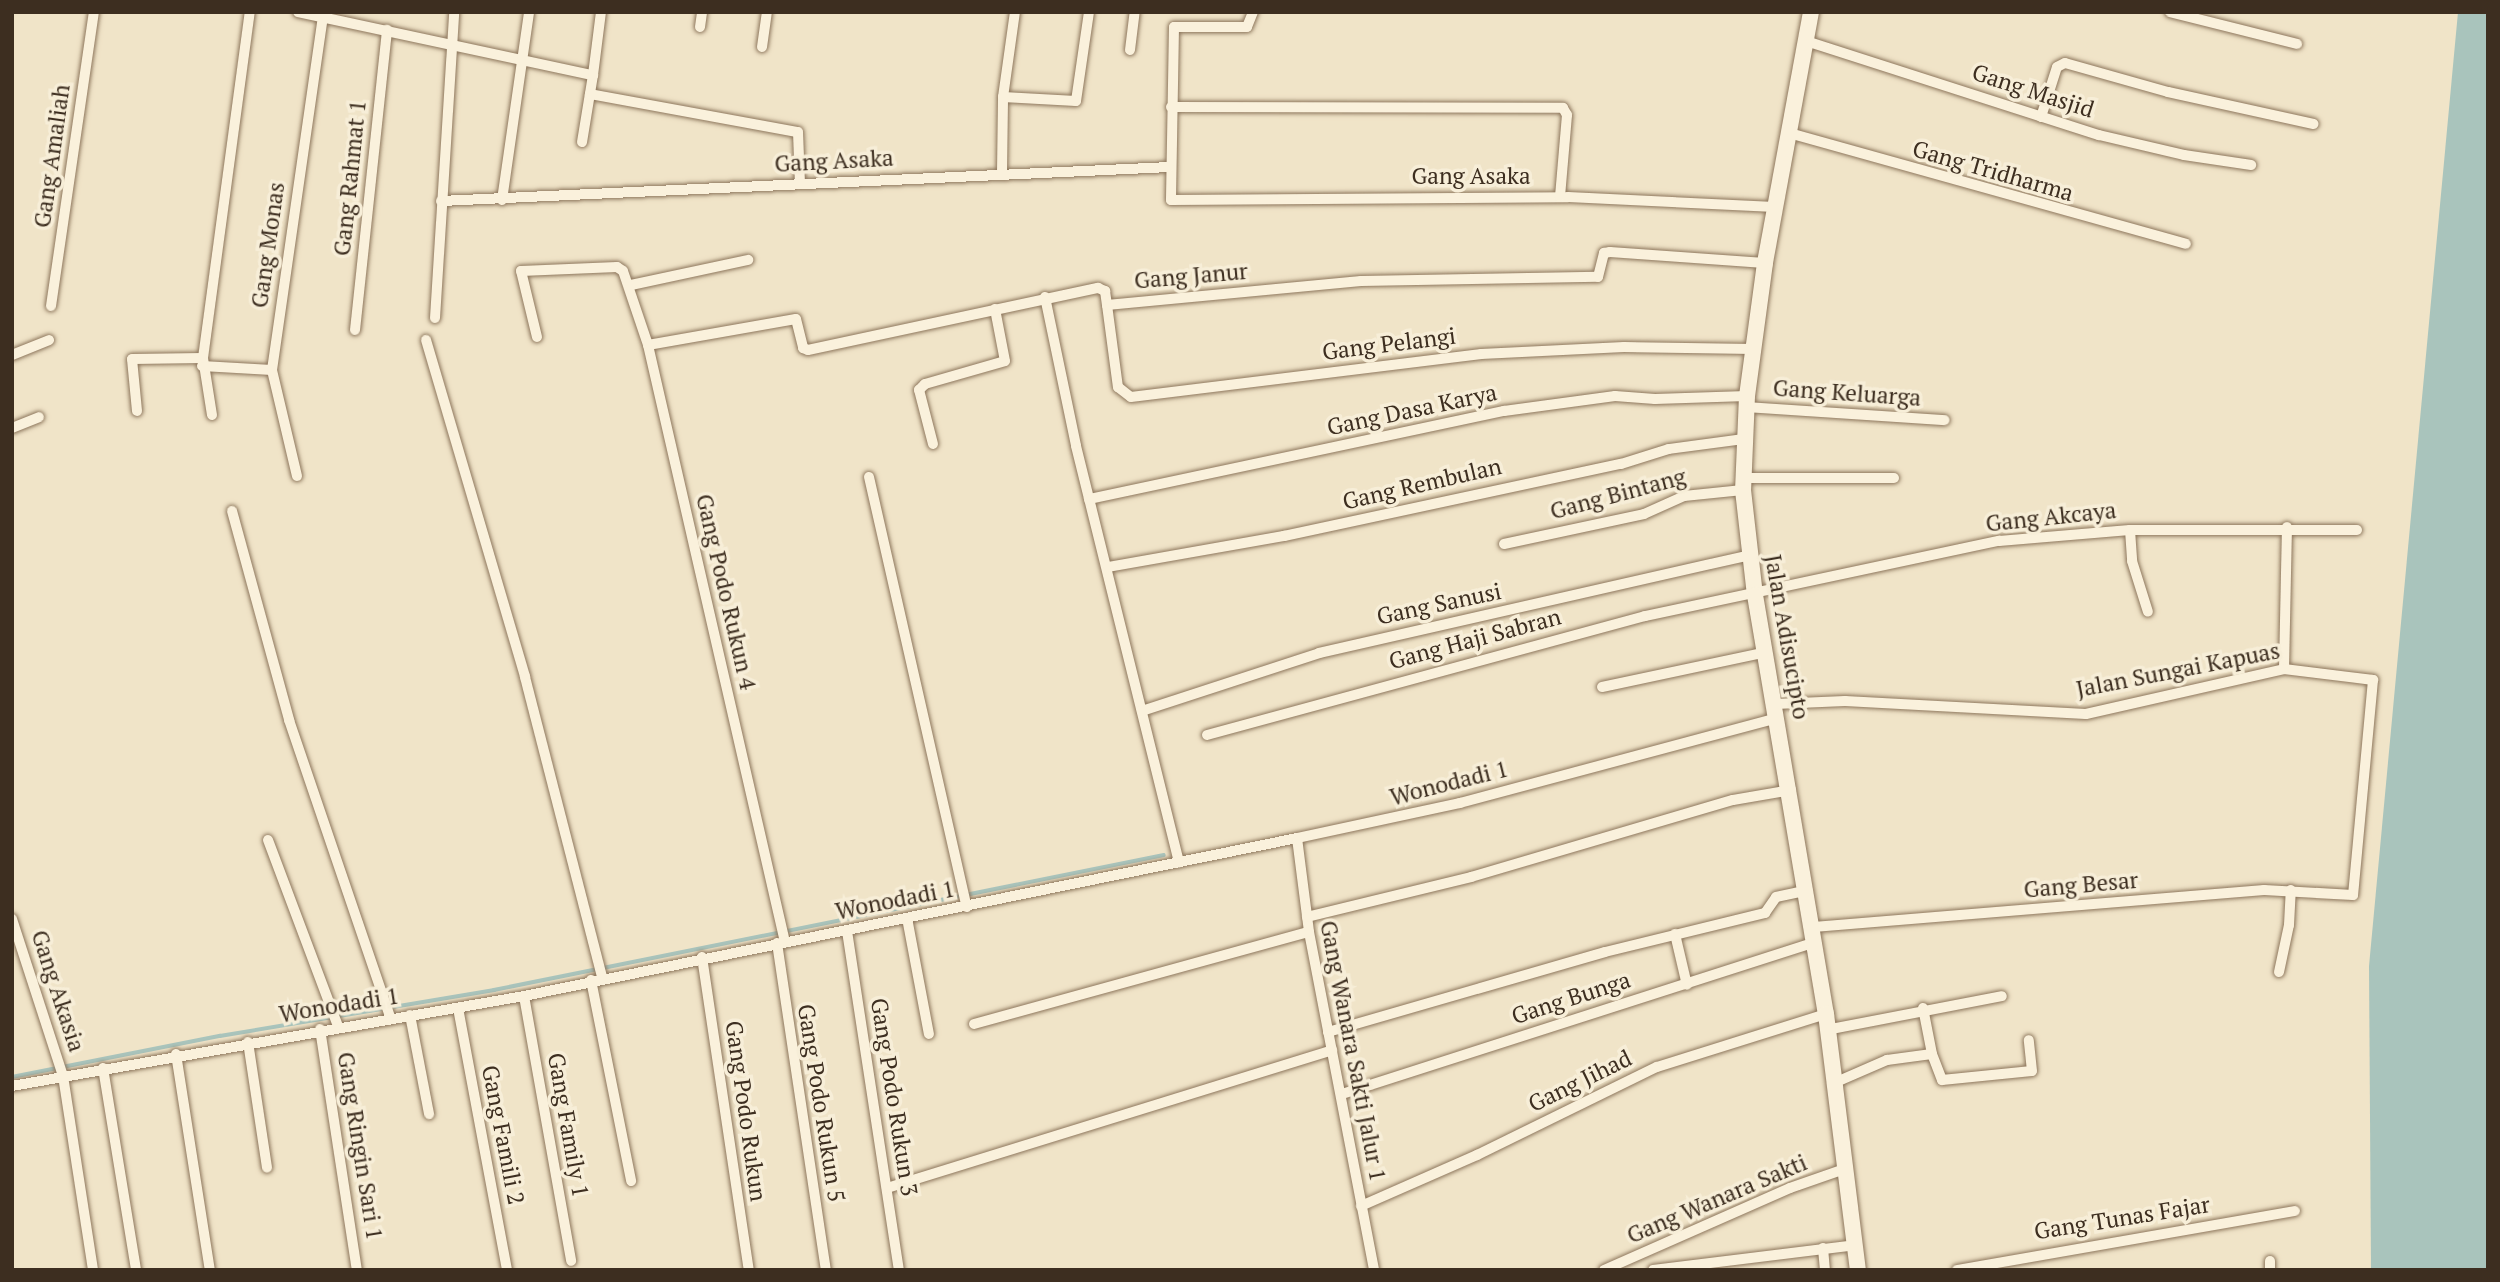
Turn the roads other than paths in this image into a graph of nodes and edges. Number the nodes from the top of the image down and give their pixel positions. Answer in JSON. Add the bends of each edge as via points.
{"nodes":[{"id":1,"x":94,"y":12,"type":"edge"},
{"id":2,"x":250,"y":12,"type":"edge"},
{"id":3,"x":298,"y":12,"type":"edge"},
{"id":4,"x":362,"y":12,"type":"edge"},
{"id":5,"x":454,"y":12,"type":"edge"},
{"id":6,"x":529,"y":12,"type":"edge"},
{"id":7,"x":601,"y":12,"type":"edge"},
{"id":8,"x":702,"y":12,"type":"edge"},
{"id":9,"x":767,"y":12,"type":"edge"},
{"id":10,"x":1016,"y":12,"type":"edge"},
{"id":11,"x":1089,"y":12,"type":"edge"},
{"id":12,"x":1135,"y":12,"type":"edge"},
{"id":13,"x":1253,"y":12,"type":"edge"},
{"id":14,"x":1811,"y":12,"type":"edge"},
{"id":15,"x":2170,"y":12,"type":"edge"},
{"id":16,"x":319,"y":15,"type":"edge"},
{"id":17,"x":360,"y":25,"type":"junction"},
{"id":18,"x":700,"y":27,"type":"dead end"},
{"id":19,"x":387,"y":30,"type":"junction"},
{"id":20,"x":451,"y":41,"type":"junction"},
{"id":21,"x":1806,"y":41,"type":"junction"},
{"id":22,"x":2297,"y":44,"type":"dead end"},
{"id":23,"x":762,"y":47,"type":"dead end"},
{"id":24,"x":1130,"y":50,"type":"dead end"},
{"id":25,"x":522,"y":60,"type":"junction"},
{"id":26,"x":593,"y":75,"type":"junction"},
{"id":27,"x":590,"y":94,"type":"junction"},
{"id":28,"x":1003,"y":97,"type":"junction"},
{"id":29,"x":1171,"y":107,"type":"junction"},
{"id":30,"x":2041,"y":117,"type":"junction"},
{"id":31,"x":2314,"y":124,"type":"dead end"},
{"id":32,"x":1790,"y":133,"type":"junction"},
{"id":33,"x":582,"y":142,"type":"dead end"},
{"id":34,"x":2251,"y":165,"type":"dead end"},
{"id":35,"x":1168,"y":167,"type":"junction"},
{"id":36,"x":1002,"y":172,"type":"junction"},
{"id":37,"x":800,"y":184,"type":"junction"},
{"id":38,"x":1560,"y":197,"type":"junction"},
{"id":39,"x":502,"y":200,"type":"junction"},
{"id":40,"x":441,"y":201,"type":"junction"},
{"id":41,"x":1775,"y":207,"type":"junction"},
{"id":42,"x":2186,"y":244,"type":"dead end"},
{"id":43,"x":747,"y":261,"type":"dead end"},
{"id":44,"x":1766,"y":263,"type":"junction"},
{"id":45,"x":631,"y":285,"type":"junction"},
{"id":46,"x":1045,"y":297,"type":"junction"},
{"id":47,"x":1107,"y":305,"type":"junction"},
{"id":48,"x":51,"y":306,"type":"dead end"},
{"id":49,"x":995,"y":309,"type":"junction"},
{"id":50,"x":435,"y":318,"type":"dead end"},
{"id":51,"x":355,"y":330,"type":"dead end"},
{"id":52,"x":537,"y":337,"type":"dead end"},
{"id":53,"x":49,"y":340,"type":"dead end"},
{"id":54,"x":426,"y":340,"type":"dead end"},
{"id":55,"x":648,"y":345,"type":"junction"},
{"id":56,"x":1754,"y":349,"type":"junction"},
{"id":57,"x":12,"y":355,"type":"edge"},
{"id":58,"x":202,"y":362,"type":"junction"},
{"id":59,"x":272,"y":370,"type":"junction"},
{"id":60,"x":1747,"y":402,"type":"junction"},
{"id":61,"x":137,"y":411,"type":"dead end"},
{"id":62,"x":212,"y":415,"type":"dead end"},
{"id":63,"x":39,"y":417,"type":"dead end"},
{"id":64,"x":1945,"y":420,"type":"dead end"},
{"id":65,"x":12,"y":428,"type":"edge"},
{"id":66,"x":1744,"y":439,"type":"junction"},
{"id":67,"x":933,"y":444,"type":"dead end"},
{"id":68,"x":296,"y":476,"type":"dead end"},
{"id":69,"x":869,"y":477,"type":"dead end"},
{"id":70,"x":1894,"y":478,"type":"dead end"},
{"id":71,"x":1743,"y":484,"type":"junction"},
{"id":72,"x":1089,"y":499,"type":"junction"},
{"id":73,"x":232,"y":511,"type":"dead end"},
{"id":74,"x":2287,"y":527,"type":"junction"},
{"id":75,"x":2130,"y":530,"type":"junction"},
{"id":76,"x":2357,"y":530,"type":"dead end"},
{"id":77,"x":1504,"y":544,"type":"dead end"},
{"id":78,"x":1749,"y":555,"type":"junction"},
{"id":79,"x":1108,"y":567,"type":"junction"},
{"id":80,"x":1755,"y":595,"type":"junction"},
{"id":81,"x":2148,"y":612,"type":"dead end"},
{"id":82,"x":1766,"y":652,"type":"junction"},
{"id":83,"x":2284,"y":669,"type":"junction"},
{"id":84,"x":1602,"y":687,"type":"dead end"},
{"id":85,"x":1142,"y":710,"type":"junction"},
{"id":86,"x":1777,"y":711,"type":"junction"},
{"id":87,"x":1207,"y":735,"type":"dead end"},
{"id":88,"x":1791,"y":790,"type":"junction"},
{"id":89,"x":1297,"y":838,"type":"junction"},
{"id":90,"x":268,"y":840,"type":"dead end"},
{"id":91,"x":1179,"y":862,"type":"junction"},
{"id":92,"x":2291,"y":890,"type":"junction"},
{"id":93,"x":1805,"y":891,"type":"junction"},
{"id":94,"x":2354,"y":895,"type":"joint"},
{"id":95,"x":967,"y":906,"type":"junction"},
{"id":96,"x":1307,"y":917,"type":"junction"},
{"id":97,"x":907,"y":918,"type":"junction"},
{"id":98,"x":12,"y":919,"type":"edge"},
{"id":99,"x":847,"y":931,"type":"junction"},
{"id":100,"x":1309,"y":932,"type":"junction"},
{"id":101,"x":1675,"y":934,"type":"junction"},
{"id":102,"x":1812,"y":935,"type":"junction"},
{"id":103,"x":782,"y":942,"type":"junction"},
{"id":104,"x":702,"y":957,"type":"junction"},
{"id":105,"x":2278,"y":972,"type":"dead end"},
{"id":106,"x":598,"y":978,"type":"junction"},
{"id":107,"x":1687,"y":985,"type":"junction"},
{"id":108,"x":524,"y":996,"type":"junction"},
{"id":109,"x":2002,"y":996,"type":"dead end"},
{"id":110,"x":457,"y":1008,"type":"junction"},
{"id":111,"x":1923,"y":1008,"type":"junction"},
{"id":112,"x":410,"y":1015,"type":"junction"},
{"id":113,"x":390,"y":1017,"type":"junction"},
{"id":114,"x":336,"y":1021,"type":"junction"},
{"id":115,"x":1826,"y":1022,"type":"junction"},
{"id":116,"x":974,"y":1024,"type":"dead end"},
{"id":117,"x":320,"y":1029,"type":"junction"},
{"id":118,"x":1328,"y":1032,"type":"junction"},
{"id":119,"x":929,"y":1034,"type":"dead end"},
{"id":120,"x":2029,"y":1040,"type":"dead end"},
{"id":121,"x":248,"y":1042,"type":"junction"},
{"id":122,"x":1332,"y":1051,"type":"junction"},
{"id":123,"x":176,"y":1054,"type":"junction"},
{"id":124,"x":1932,"y":1054,"type":"junction"},
{"id":125,"x":103,"y":1068,"type":"junction"},
{"id":126,"x":63,"y":1075,"type":"junction"},
{"id":127,"x":1834,"y":1083,"type":"junction"},
{"id":128,"x":12,"y":1086,"type":"edge"},
{"id":129,"x":1342,"y":1094,"type":"junction"},
{"id":130,"x":429,"y":1114,"type":"dead end"},
{"id":131,"x":267,"y":1168,"type":"dead end"},
{"id":132,"x":1847,"y":1168,"type":"junction"},
{"id":133,"x":631,"y":1181,"type":"dead end"},
{"id":134,"x":887,"y":1188,"type":"junction"},
{"id":135,"x":1361,"y":1206,"type":"junction"},
{"id":136,"x":2295,"y":1211,"type":"dead end"},
{"id":137,"x":1856,"y":1245,"type":"junction"},
{"id":138,"x":1823,"y":1248,"type":"junction"},
{"id":139,"x":1743,"y":1257,"type":"junction"},
{"id":140,"x":571,"y":1261,"type":"dead end"},
{"id":141,"x":1660,"y":1269,"type":"edge"},
{"id":142,"x":93,"y":1270,"type":"edge"},
{"id":143,"x":136,"y":1270,"type":"edge"},
{"id":144,"x":210,"y":1270,"type":"edge"},
{"id":145,"x":358,"y":1270,"type":"edge"},
{"id":146,"x":507,"y":1270,"type":"edge"},
{"id":147,"x":749,"y":1270,"type":"edge"},
{"id":148,"x":826,"y":1270,"type":"edge"},
{"id":149,"x":899,"y":1270,"type":"edge"},
{"id":150,"x":1374,"y":1270,"type":"edge"},
{"id":151,"x":1604,"y":1270,"type":"edge"},
{"id":152,"x":1745,"y":1270,"type":"edge"},
{"id":153,"x":1825,"y":1270,"type":"edge"},
{"id":154,"x":1858,"y":1270,"type":"edge"},
{"id":155,"x":1957,"y":1270,"type":"edge"}],
"edges":[{"from":1,"to":48,"type":"street","name":"Gang Amaliah"},
{"from":2,"to":58,"type":"street"},
{"from":3,"to":16,"type":"street"},
{"from":4,"to":17,"type":"street"},
{"from":5,"to":20,"type":"street"},
{"from":6,"to":25,"type":"street"},
{"from":7,"to":26,"type":"street"},
{"from":8,"to":18,"type":"street"},
{"from":9,"to":23,"type":"street"},
{"from":10,"to":28,"type":"street"},
{"from":11,"to":28,"type":"street","via":[[1076,101]]},
{"from":12,"to":24,"type":"street"},
{"from":13,"to":29,"type":"street","via":[[1247,27],[1174,27]]},
{"from":14,"to":21,"type":"main road","name":"Jalan Adisucipto"},
{"from":15,"to":22,"type":"street"},
{"from":16,"to":17,"type":"street"},
{"from":16,"to":59,"type":"street","name":"Gang Monas"},
{"from":17,"to":19,"type":"street"},
{"from":19,"to":20,"type":"street"},
{"from":19,"to":51,"type":"street","name":"Gang Rahmat 1"},
{"from":20,"to":25,"type":"street"},
{"from":20,"to":40,"type":"street"},
{"from":21,"to":30,"type":"street","name":"Gang Masjid"},
{"from":21,"to":32,"type":"main road","name":"Jalan Adisucipto"},
{"from":25,"to":26,"type":"street"},
{"from":25,"to":39,"type":"street"},
{"from":26,"to":27,"type":"street"},
{"from":27,"to":33,"type":"street"},
{"from":27,"to":37,"type":"street","via":[[799,132]]},
{"from":28,"to":36,"type":"street"},
{"from":29,"to":35,"type":"street"},
{"from":29,"to":38,"type":"street","via":[[1558,107],[1567,115]]},
{"from":30,"to":31,"type":"street","via":[[2057,67],[2065,63],[2168,92]]},
{"from":30,"to":34,"type":"street","name":"Gang Masjid","via":[[2152,148]]},
{"from":32,"to":41,"type":"main road","name":"Jalan Adisucipto"},
{"from":32,"to":42,"type":"street","name":"Gang Tridharma"},
{"from":35,"to":36,"type":"street","name":"Gang Asaka"},
{"from":35,"to":38,"type":"street","name":"Gang Asaka","via":[[1169,196],[1174,200]]},
{"from":36,"to":37,"type":"street","name":"Gang Asaka"},
{"from":37,"to":39,"type":"street","name":"Gang Asaka"},
{"from":38,"to":41,"type":"street","name":"Gang Asaka"},
{"from":39,"to":40,"type":"street","name":"Gang Asaka"},
{"from":40,"to":50,"type":"street"},
{"from":41,"to":44,"type":"main road","name":"Jalan Adisucipto"},
{"from":43,"to":45,"type":"street"},
{"from":44,"to":47,"type":"street","name":"Gang Janur","via":[[1610,252],[1604,253],[1598,277],[1361,281]]},
{"from":44,"to":56,"type":"main road","name":"Jalan Adisucipto"},
{"from":45,"to":52,"type":"street","via":[[617,267],[521,271]]},
{"from":45,"to":55,"type":"street","name":"Gang Podo Rukun 4"},
{"from":46,"to":47,"type":"street","name":"Gang Janur","via":[[1102,289]]},
{"from":46,"to":49,"type":"street","name":"Gang Janur"},
{"from":46,"to":72,"type":"street"},
{"from":47,"to":56,"type":"street","name":"Gang Pelangi","via":[[1118,387],[1131,397],[1482,354],[1624,347]]},
{"from":49,"to":55,"type":"street","name":"Gang Janur","via":[[808,350],[803,348],[796,319]]},
{"from":49,"to":67,"type":"street","via":[[1005,361],[925,384],[919,390]]},
{"from":53,"to":57,"type":"street"},
{"from":54,"to":106,"type":"street","via":[[525,677]]},
{"from":55,"to":103,"type":"street","name":"Gang Podo Rukun 4"},
{"from":56,"to":60,"type":"main road","name":"Jalan Adisucipto"},
{"from":58,"to":59,"type":"street"},
{"from":58,"to":61,"type":"street","via":[[132,359]]},
{"from":58,"to":62,"type":"street"},
{"from":59,"to":68,"type":"street","name":"Gang Monas"},
{"from":60,"to":64,"type":"street","name":"Gang Keluarga"},
{"from":60,"to":66,"type":"main road","name":"Jalan Adisucipto"},
{"from":60,"to":72,"type":"street","name":"Gang Dasa Karya","via":[[1615,396],[1504,411]]},
{"from":63,"to":65,"type":"street"},
{"from":66,"to":71,"type":"main road","name":"Jalan Adisucipto"},
{"from":66,"to":79,"type":"street","name":"Gang Rembulan","via":[[1669,449],[1621,464],[1284,536]]},
{"from":69,"to":95,"type":"street","via":[[898,587]]},
{"from":70,"to":71,"type":"street","name":"Gang Bintang"},
{"from":71,"to":77,"type":"street","name":"Gang Bintang","via":[[1684,496],[1644,514]]},
{"from":71,"to":78,"type":"main road","name":"Jalan Adisucipto"},
{"from":72,"to":79,"type":"street"},
{"from":73,"to":113,"type":"street","via":[[289,720]]},
{"from":74,"to":75,"type":"street","name":"Gang Akcaya"},
{"from":74,"to":76,"type":"street","name":"Gang Akcaya"},
{"from":74,"to":83,"type":"street"},
{"from":75,"to":80,"type":"street","name":"Gang Akcaya","via":[[1999,541]]},
{"from":75,"to":81,"type":"street","via":[[2132,561]]},
{"from":78,"to":80,"type":"main road","name":"Jalan Adisucipto"},
{"from":78,"to":85,"type":"street","name":"Gang Sanusi","via":[[1319,653]]},
{"from":79,"to":85,"type":"street"},
{"from":80,"to":82,"type":"main road","name":"Jalan Adisucipto"},
{"from":80,"to":87,"type":"street","name":"Gang Haji Sabran","via":[[1645,616]]},
{"from":82,"to":84,"type":"street"},
{"from":82,"to":86,"type":"main road","name":"Jalan Adisucipto"},
{"from":83,"to":86,"type":"street","name":"Jalan Sungai Kapuas","via":[[2086,714],[1845,701]]},
{"from":83,"to":94,"type":"street","name":"Jalan Sungai Kapuas","via":[[2371,677]]},
{"from":85,"to":91,"type":"street"},
{"from":86,"to":88,"type":"main road","name":"Jalan Adisucipto"},
{"from":86,"to":89,"type":"street","name":"Wonodadi 1","via":[[1460,803]]},
{"from":88,"to":93,"type":"main road","name":"Jalan Adisucipto"},
{"from":88,"to":96,"type":"street","via":[[1721,803],[1474,876]]},
{"from":89,"to":91,"type":"street","name":"Wonodadi 1"},
{"from":89,"to":96,"type":"street","name":"Gang Wanara Sakti Jalur 1"},
{"from":90,"to":114,"type":"street"},
{"from":91,"to":95,"type":"street","name":"Wonodadi 1"},
{"from":92,"to":94,"type":"street","name":"Gang Besar"},
{"from":92,"to":102,"type":"street","name":"Gang Besar"},
{"from":92,"to":105,"type":"street","via":[[2289,925]]},
{"from":93,"to":101,"type":"street","via":[[1776,897],[1765,913]]},
{"from":93,"to":102,"type":"main road","name":"Jalan Adisucipto"},
{"from":95,"to":97,"type":"street","name":"Wonodadi 1"},
{"from":96,"to":100,"type":"street","name":"Gang Wanara Sakti Jalur 1"},
{"from":97,"to":99,"type":"street","name":"Wonodadi 1"},
{"from":97,"to":119,"type":"street"},
{"from":98,"to":126,"type":"street","name":"Gang Akasia"},
{"from":99,"to":103,"type":"street","name":"Wonodadi 1"},
{"from":99,"to":134,"type":"street","name":"Gang Podo Rukun 3"},
{"from":100,"to":116,"type":"street"},
{"from":100,"to":118,"type":"street","name":"Gang Wanara Sakti Jalur 1"},
{"from":101,"to":107,"type":"street"},
{"from":101,"to":118,"type":"street"},
{"from":102,"to":107,"type":"street","name":"Gang Bunga"},
{"from":102,"to":115,"type":"main road","name":"Jalan Adisucipto"},
{"from":103,"to":104,"type":"street","name":"Wonodadi 1"},
{"from":103,"to":148,"type":"street","name":"Gang Podo Rukun 5"},
{"from":104,"to":106,"type":"street","name":"Wonodadi 1"},
{"from":104,"to":147,"type":"street","name":"Gang Podo Rukun"},
{"from":106,"to":108,"type":"street","name":"Wonodadi 1"},
{"from":106,"to":133,"type":"street"},
{"from":107,"to":129,"type":"street","name":"Gang Bunga"},
{"from":108,"to":110,"type":"street","name":"Wonodadi 1"},
{"from":108,"to":140,"type":"street","name":"Gang Family 1"},
{"from":109,"to":111,"type":"street","name":"Gang Jihad"},
{"from":110,"to":112,"type":"street","name":"Wonodadi 1"},
{"from":110,"to":146,"type":"street","name":"Gang Famili 2"},
{"from":111,"to":115,"type":"street","name":"Gang Jihad"},
{"from":111,"to":124,"type":"street"},
{"from":112,"to":113,"type":"street","name":"Wonodadi 1"},
{"from":112,"to":130,"type":"street"},
{"from":113,"to":114,"type":"street","name":"Wonodadi 1"},
{"from":114,"to":117,"type":"street","name":"Wonodadi 1"},
{"from":115,"to":127,"type":"main road","name":"Jalan Adisucipto"},
{"from":115,"to":135,"type":"street","name":"Gang Jihad","via":[[1657,1067]]},
{"from":117,"to":121,"type":"street","name":"Wonodadi 1"},
{"from":117,"to":145,"type":"street","name":"Gang Ringin Sari 1"},
{"from":118,"to":122,"type":"street","name":"Gang Wanara Sakti Jalur 1"},
{"from":120,"to":124,"type":"street","via":[[2032,1071],[1942,1080]]},
{"from":121,"to":123,"type":"street","name":"Wonodadi 1"},
{"from":121,"to":131,"type":"street"},
{"from":122,"to":129,"type":"street","name":"Gang Wanara Sakti Jalur 1"},
{"from":122,"to":134,"type":"street"},
{"from":123,"to":125,"type":"street","name":"Wonodadi 1"},
{"from":123,"to":144,"type":"street"},
{"from":124,"to":127,"type":"street","via":[[1887,1060]]},
{"from":125,"to":126,"type":"street","name":"Wonodadi 1"},
{"from":125,"to":143,"type":"street"},
{"from":126,"to":128,"type":"street","name":"Wonodadi 1"},
{"from":126,"to":142,"type":"street","name":"Gang Akasia"},
{"from":127,"to":132,"type":"main road","name":"Jalan Adisucipto"},
{"from":129,"to":135,"type":"street","name":"Gang Wanara Sakti Jalur 1"},
{"from":132,"to":137,"type":"main road","name":"Jalan Adisucipto"},
{"from":132,"to":151,"type":"street","name":"Gang Wanara Sakti","via":[[1790,1188]]},
{"from":134,"to":149,"type":"street","name":"Gang Podo Rukun 3"},
{"from":135,"to":150,"type":"street","name":"Gang Wanara Sakti Jalur 1"},
{"from":136,"to":155,"type":"street","name":"Gang Tunas Fajar"},
{"from":137,"to":138,"type":"street"},
{"from":137,"to":154,"type":"main road","name":"Jalan Adisucipto"},
{"from":138,"to":139,"type":"street"},
{"from":138,"to":153,"type":"street"},
{"from":139,"to":141,"type":"street"},
{"from":139,"to":152,"type":"street"}]}
